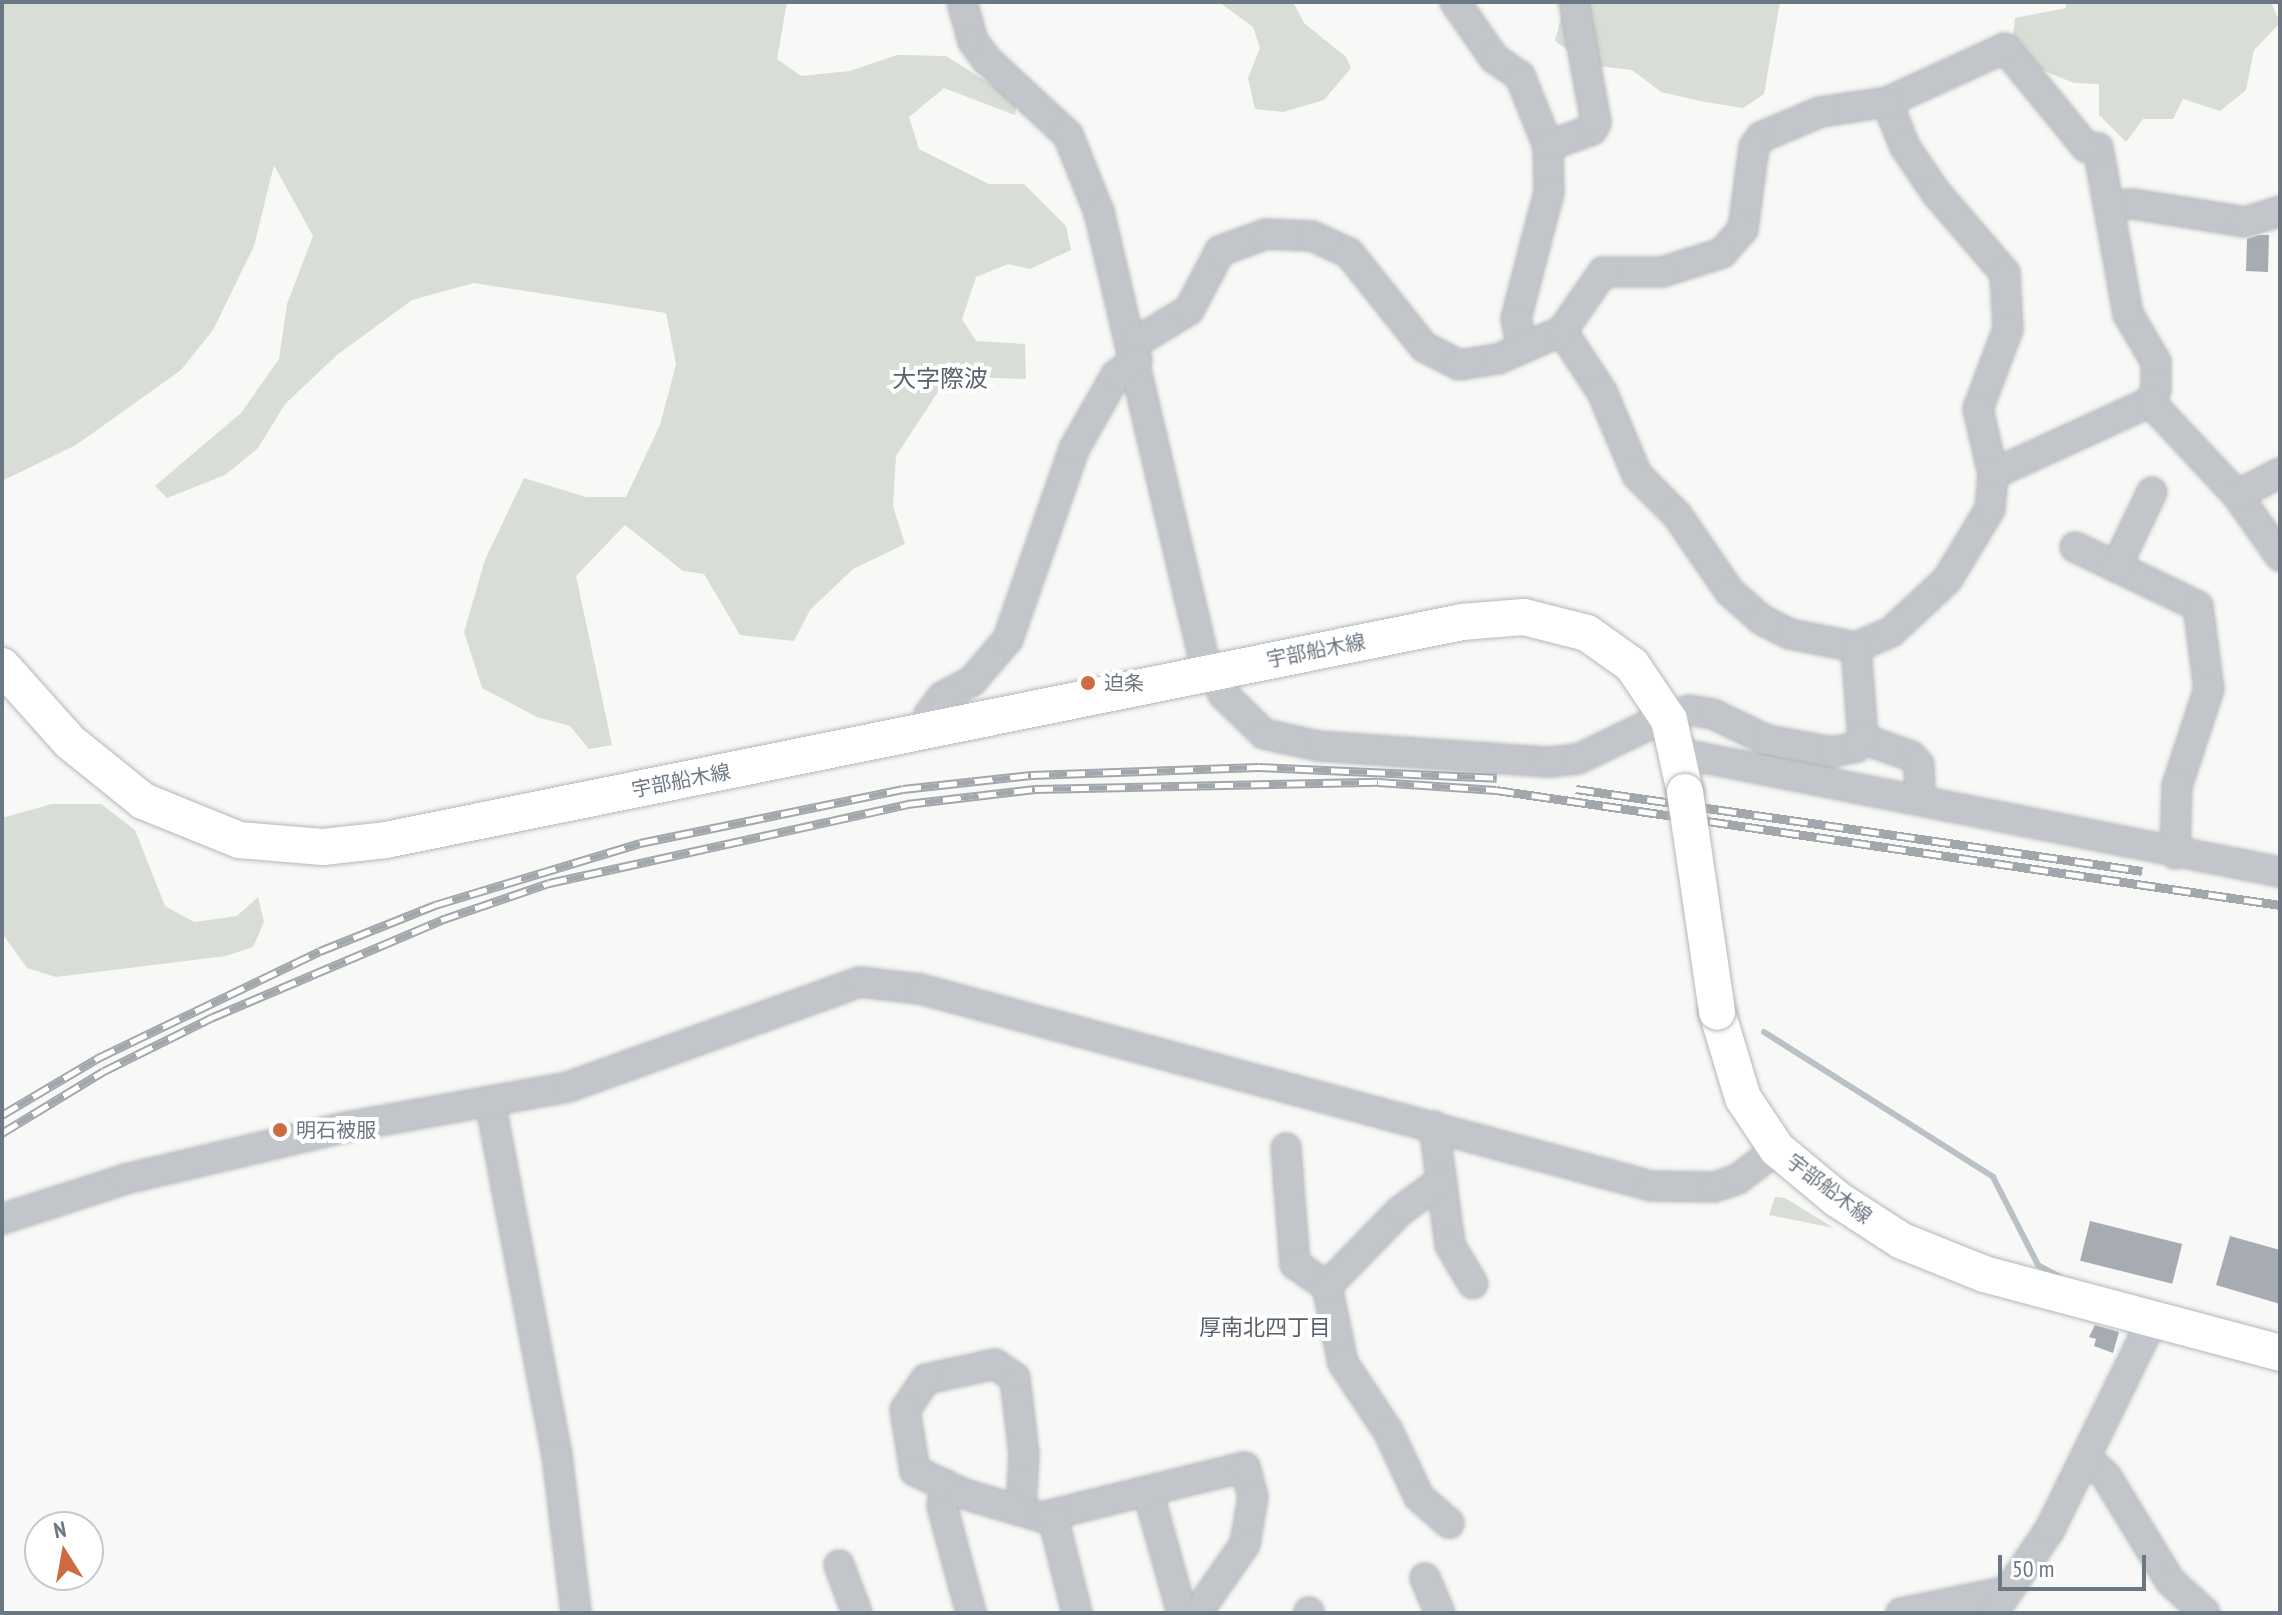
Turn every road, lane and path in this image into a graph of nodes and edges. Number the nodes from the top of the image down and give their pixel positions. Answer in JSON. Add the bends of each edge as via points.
{"nodes":[{"id":1,"x":962,"y":2,"type":"edge"},
{"id":2,"x":1455,"y":2,"type":"edge"},
{"id":3,"x":1574,"y":2,"type":"edge"},
{"id":4,"x":1887,"y":102,"type":"junction"},
{"id":5,"x":1548,"y":146,"type":"junction"},
{"id":6,"x":2109,"y":206,"type":"junction"},
{"id":7,"x":2280,"y":211,"type":"edge"},
{"id":8,"x":1562,"y":331,"type":"junction"},
{"id":9,"x":1522,"y":348,"type":"junction"},
{"id":10,"x":1135,"y":352,"type":"junction"},
{"id":11,"x":2150,"y":402,"type":"junction"},
{"id":12,"x":2280,"y":473,"type":"edge"},
{"id":13,"x":1993,"y":474,"type":"junction"},
{"id":14,"x":2152,"y":492,"type":"dead end"},
{"id":15,"x":2237,"y":495,"type":"junction"},
{"id":16,"x":2075,"y":547,"type":"dead end"},
{"id":17,"x":2280,"y":556,"type":"edge"},
{"id":18,"x":2116,"y":567,"type":"junction"},
{"id":19,"x":1856,"y":647,"type":"junction"},
{"id":20,"x":2,"y":666,"type":"edge"},
{"id":21,"x":1213,"y":672,"type":"junction"},
{"id":22,"x":1688,"y":710,"type":"dead end"},
{"id":23,"x":1655,"y":722,"type":"dead end"},
{"id":24,"x":928,"y":732,"type":"junction"},
{"id":25,"x":1863,"y":739,"type":"junction"},
{"id":26,"x":1678,"y":753,"type":"junction"},
{"id":27,"x":1920,"y":800,"type":"junction"},
{"id":28,"x":2175,"y":854,"type":"junction"},
{"id":29,"x":2280,"y":872,"type":"edge"},
{"id":30,"x":490,"y":1101,"type":"junction"},
{"id":31,"x":1434,"y":1126,"type":"junction"},
{"id":32,"x":1286,"y":1148,"type":"dead end"},
{"id":33,"x":1777,"y":1149,"type":"junction"},
{"id":34,"x":1441,"y":1181,"type":"junction"},
{"id":35,"x":2,"y":1219,"type":"edge"},
{"id":36,"x":1473,"y":1284,"type":"dead end"},
{"id":37,"x":1327,"y":1286,"type":"junction"},
{"id":38,"x":2153,"y":1319,"type":"junction"},
{"id":39,"x":2280,"y":1353,"type":"edge"},
{"id":40,"x":2086,"y":1458,"type":"junction"},
{"id":41,"x":946,"y":1485,"type":"junction"},
{"id":42,"x":1148,"y":1492,"type":"junction"},
{"id":43,"x":1021,"y":1511,"type":"junction"},
{"id":44,"x":1053,"y":1518,"type":"junction"},
{"id":45,"x":1449,"y":1523,"type":"dead end"},
{"id":46,"x":839,"y":1565,"type":"dead end"},
{"id":47,"x":1425,"y":1578,"type":"dead end"},
{"id":48,"x":1998,"y":1603,"type":"edge"},
{"id":49,"x":576,"y":1613,"type":"edge"},
{"id":50,"x":857,"y":1613,"type":"edge"},
{"id":51,"x":971,"y":1613,"type":"edge"},
{"id":52,"x":1077,"y":1613,"type":"edge"},
{"id":53,"x":1182,"y":1613,"type":"edge"},
{"id":54,"x":1197,"y":1613,"type":"edge"},
{"id":55,"x":1440,"y":1613,"type":"edge"},
{"id":56,"x":1901,"y":1613,"type":"edge"},
{"id":57,"x":2205,"y":1613,"type":"edge"}],
"edges":[{"from":1,"to":10,"type":"street","via":[[973,41],[987,60],[1068,135],[1111,251]]},
{"from":2,"to":5,"type":"street","via":[[1494,58],[1520,76]]},
{"from":3,"to":5,"type":"street","via":[[1596,122],[1592,130]]},
{"from":4,"to":6,"type":"street","via":[[2005,48],[2086,147],[2098,148]]},
{"from":4,"to":8,"type":"street","via":[[1820,112],[1761,137],[1754,147],[1743,229],[1722,253],[1662,272],[1603,272]]},
{"from":4,"to":13,"type":"street","via":[[1931,187],[2005,273],[2008,329],[1978,409]]},
{"from":5,"to":9,"type":"street","via":[[1549,192],[1516,319]]},
{"from":6,"to":7,"type":"street","via":[[2133,204],[2245,222]]},
{"from":6,"to":11,"type":"street","via":[[2128,314],[2156,362]]},
{"from":8,"to":9,"type":"street"},
{"from":8,"to":19,"type":"street","via":[[1602,392],[1637,475],[1677,515],[1730,592],[1762,620],[1790,634]]},
{"from":9,"to":10,"type":"street","via":[[1477,364],[1440,357],[1424,347],[1349,253],[1312,236],[1266,234],[1220,251],[1189,310]]},
{"from":10,"to":21,"type":"street"},
{"from":10,"to":24,"type":"street","via":[[1074,449],[1008,639],[972,681],[942,697],[929,715]]},
{"from":11,"to":13,"type":"street"},
{"from":11,"to":15,"type":"street"},
{"from":12,"to":15,"type":"street"},
{"from":13,"to":19,"type":"street","via":[[1990,509],[1947,580],[1891,632]]},
{"from":14,"to":18,"type":"street"},
{"from":15,"to":17,"type":"street"},
{"from":16,"to":18,"type":"street"},
{"from":18,"to":28,"type":"street","via":[[2198,606],[2209,689],[2177,786]]},
{"from":19,"to":25,"type":"street"},
{"from":20,"to":24,"type":"main road","name":"宇部船木線","via":[[70,742],[143,801],[203,830],[277,846],[386,840]]},
{"from":21,"to":23,"type":"street","via":[[1223,694],[1264,734],[1318,746],[1549,762],[1578,759]]},
{"from":21,"to":24,"type":"main road","name":"宇部船木線"},
{"from":21,"to":26,"type":"main road","name":"宇部船木線","via":[[1462,622],[1543,620],[1587,633],[1632,665],[1657,698]]},
{"from":22,"to":25,"type":"street","via":[[1713,714],[1767,740],[1833,752],[1856,747]]},
{"from":25,"to":27,"type":"street","via":[[1911,756],[1919,765]]},
{"from":26,"to":27,"type":"street"},
{"from":26,"to":33,"type":"main road","name":"宇部船木線","bridge":true,"via":[[1717,1012],[1743,1098]]},
{"from":27,"to":28,"type":"street","via":[[2092,832]]},
{"from":28,"to":29,"type":"street"},
{"from":30,"to":31,"type":"street","via":[[583,1083],[839,988],[886,982]]},
{"from":30,"to":35,"type":"street","via":[[126,1179]]},
{"from":30,"to":49,"type":"street","via":[[557,1455]]},
{"from":31,"to":33,"type":"street","via":[[1681,1191],[1738,1179]]},
{"from":31,"to":34,"type":"street"},
{"from":32,"to":37,"type":"street","via":[[1295,1264]]},
{"from":33,"to":38,"type":"main road","name":"宇部船木線","via":[[1837,1199],[1934,1257]]},
{"from":34,"to":36,"type":"street","via":[[1450,1245]]},
{"from":34,"to":37,"type":"street","via":[[1400,1211]]},
{"from":37,"to":45,"type":"street","via":[[1343,1363],[1388,1431],[1419,1497]]},
{"from":38,"to":39,"type":"main road","name":"宇部船木線"},
{"from":38,"to":40,"type":"street"},
{"from":40,"to":48,"type":"street","via":[[2050,1529]]},
{"from":40,"to":57,"type":"street","via":[[2106,1476],[2170,1581]]},
{"from":41,"to":43,"type":"street"},
{"from":41,"to":43,"type":"street","via":[[915,1471],[905,1410],[926,1379],[995,1364],[1015,1378],[1024,1454]]},
{"from":41,"to":51,"type":"street","via":[[942,1506]]},
{"from":42,"to":44,"type":"street"},
{"from":42,"to":53,"type":"street"},
{"from":42,"to":54,"type":"street","via":[[1245,1467],[1253,1497],[1245,1544]]},
{"from":43,"to":44,"type":"street"},
{"from":44,"to":52,"type":"street"},
{"from":46,"to":50,"type":"street"},
{"from":47,"to":55,"type":"street"},
{"from":48,"to":56,"type":"street"}]}
